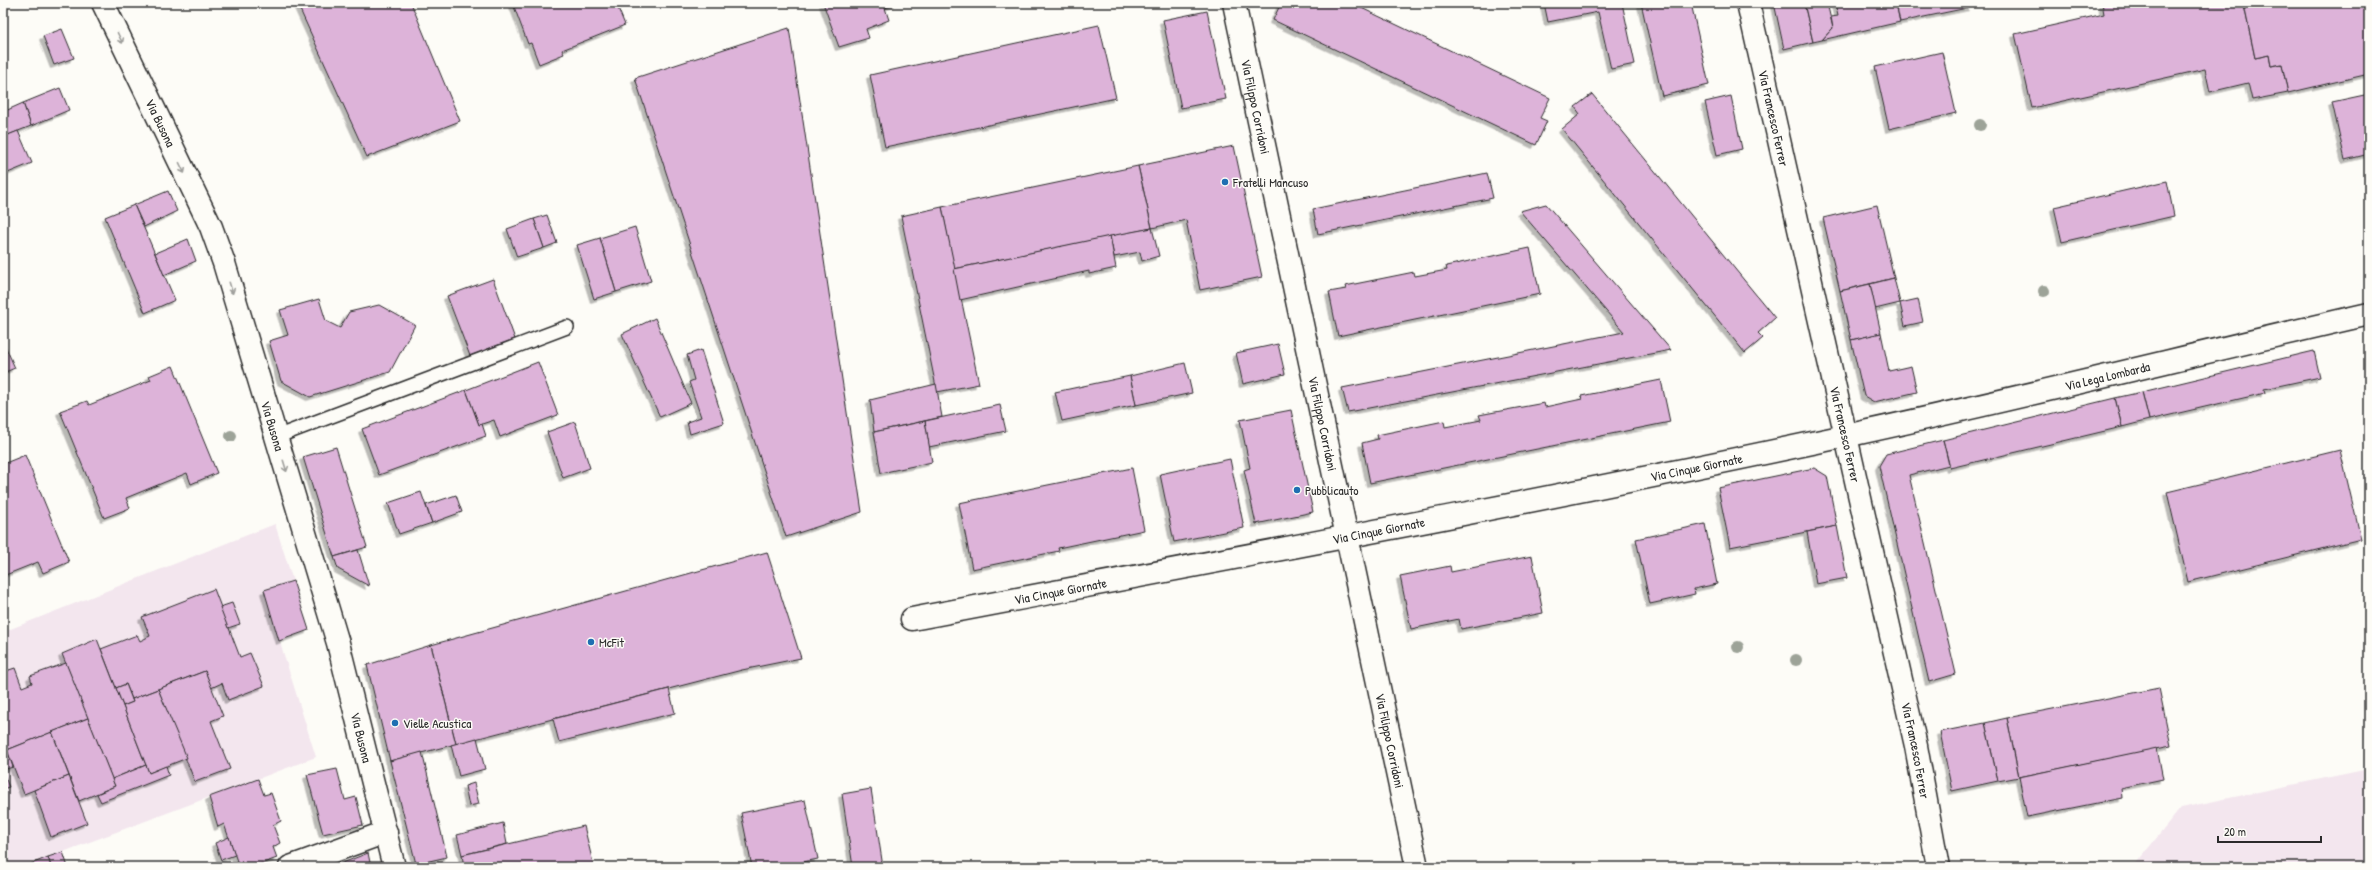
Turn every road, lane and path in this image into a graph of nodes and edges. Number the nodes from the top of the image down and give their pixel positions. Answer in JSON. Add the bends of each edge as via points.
{"nodes":[{"id":1,"x":103,"y":3,"type":"edge"},
{"id":2,"x":1234,"y":3,"type":"edge"},
{"id":3,"x":1748,"y":3,"type":"edge"},
{"id":4,"x":2369,"y":314,"type":"edge"},
{"id":5,"x":566,"y":327,"type":"dead end"},
{"id":6,"x":1846,"y":436,"type":"junction"},
{"id":7,"x":276,"y":437,"type":"junction"},
{"id":8,"x":1346,"y":536,"type":"junction"},
{"id":9,"x":912,"y":619,"type":"dead end"},
{"id":10,"x":386,"y":832,"type":"junction"},
{"id":11,"x":290,"y":867,"type":"edge"},
{"id":12,"x":394,"y":867,"type":"edge"},
{"id":13,"x":1417,"y":867,"type":"edge"},
{"id":14,"x":1938,"y":867,"type":"edge"}],
"edges":[{"from":1,"to":7,"type":"street","name":"Via Busona","one_way":true,"via":[[211,227]]},
{"from":2,"to":8,"type":"street","name":"Via Filippo Corridoni"},
{"from":3,"to":6,"type":"street","name":"Via Francesco Ferrer"},
{"from":4,"to":6,"type":"street","name":"Via Lega Lombarda"},
{"from":5,"to":7,"type":"lane"},
{"from":6,"to":8,"type":"street","name":"Via Cinque Giornate"},
{"from":6,"to":14,"type":"street","name":"Via Francesco Ferrer","via":[[1916,746]]},
{"from":7,"to":10,"type":"street","name":"Via Busona","one_way":true,"via":[[338,643]]},
{"from":8,"to":9,"type":"street","name":"Via Cinque Giornate"},
{"from":8,"to":13,"type":"street","name":"Via Filippo Corridoni"},
{"from":10,"to":11,"type":"street"},
{"from":10,"to":12,"type":"street","name":"Via Busona"}]}
